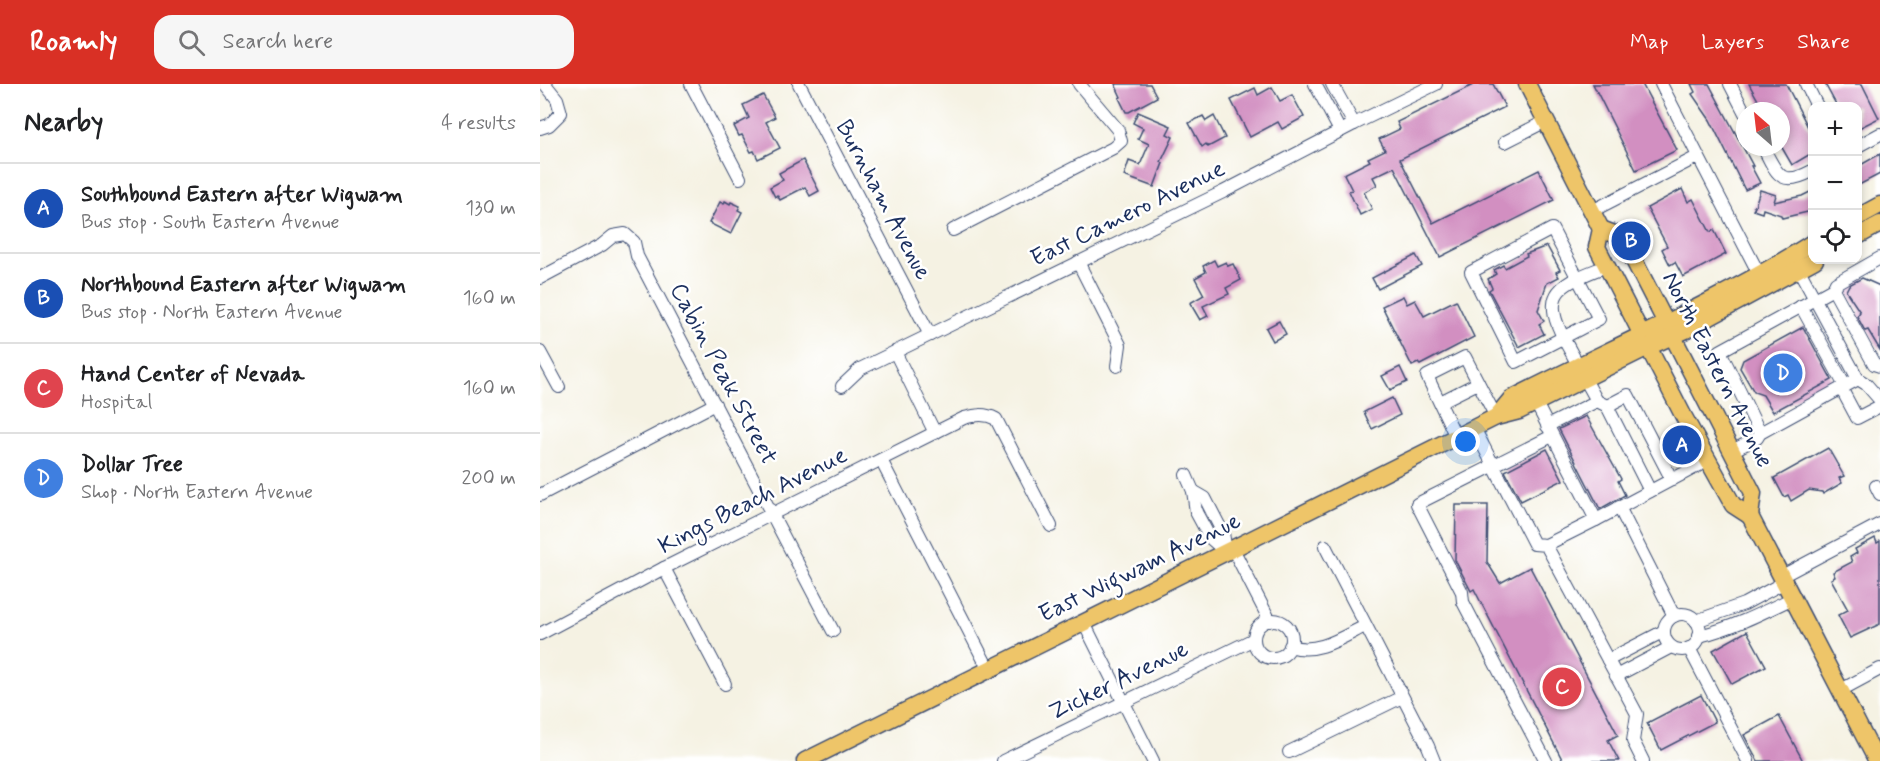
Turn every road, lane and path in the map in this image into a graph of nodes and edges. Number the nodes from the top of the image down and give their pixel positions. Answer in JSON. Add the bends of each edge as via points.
{"nodes":[{"id":1,"x":545,"y":84,"type":"edge"},
{"id":2,"x":692,"y":84,"type":"edge"},
{"id":3,"x":799,"y":84,"type":"edge"},
{"id":4,"x":1079,"y":84,"type":"edge"},
{"id":5,"x":1316,"y":84,"type":"edge"},
{"id":6,"x":1436,"y":84,"type":"edge"},
{"id":7,"x":1661,"y":84,"type":"edge"},
{"id":8,"x":1730,"y":84,"type":"edge"},
{"id":9,"x":1806,"y":84,"type":"edge"},
{"id":10,"x":1531,"y":86,"type":"edge"},
{"id":11,"x":1334,"y":87,"type":"edge"},
{"id":12,"x":1322,"y":96,"type":"junction"},
{"id":13,"x":1740,"y":102,"type":"edge"},
{"id":14,"x":1815,"y":102,"type":"edge"},
{"id":15,"x":1546,"y":121,"type":"junction"},
{"id":16,"x":1354,"y":124,"type":"junction"},
{"id":17,"x":540,"y":128,"type":"edge"},
{"id":18,"x":1340,"y":131,"type":"junction"},
{"id":19,"x":1880,"y":134,"type":"edge"},
{"id":20,"x":1505,"y":142,"type":"dead end"},
{"id":21,"x":1862,"y":143,"type":"edge"},
{"id":22,"x":1768,"y":156,"type":"edge"},
{"id":23,"x":1697,"y":157,"type":"junction"},
{"id":24,"x":1808,"y":173,"type":"edge"},
{"id":25,"x":740,"y":178,"type":"dead end"},
{"id":26,"x":1880,"y":205,"type":"edge"},
{"id":27,"x":1592,"y":211,"type":"junction"},
{"id":28,"x":1862,"y":214,"type":"edge"},
{"id":29,"x":1880,"y":224,"type":"edge"},
{"id":30,"x":1601,"y":229,"type":"junction"},
{"id":31,"x":953,"y":230,"type":"dead end"},
{"id":32,"x":1862,"y":233,"type":"edge"},
{"id":33,"x":1808,"y":245,"type":"edge"},
{"id":34,"x":1880,"y":258,"type":"edge"},
{"id":35,"x":1078,"y":262,"type":"junction"},
{"id":36,"x":1808,"y":263,"type":"edge"},
{"id":37,"x":1606,"y":266,"type":"junction"},
{"id":38,"x":1798,"y":268,"type":"junction"},
{"id":39,"x":1759,"y":274,"type":"junction"},
{"id":40,"x":540,"y":278,"type":"edge"},
{"id":41,"x":1578,"y":278,"type":"junction"},
{"id":42,"x":1833,"y":289,"type":"junction"},
{"id":43,"x":1815,"y":298,"type":"junction"},
{"id":44,"x":1801,"y":306,"type":"junction"},
{"id":45,"x":930,"y":335,"type":"junction"},
{"id":46,"x":1656,"y":335,"type":"junction"},
{"id":47,"x":1564,"y":337,"type":"junction"},
{"id":48,"x":540,"y":352,"type":"edge"},
{"id":49,"x":895,"y":352,"type":"junction"},
{"id":50,"x":1117,"y":366,"type":"dead end"},
{"id":51,"x":1880,"y":366,"type":"edge"},
{"id":52,"x":1582,"y":372,"type":"junction"},
{"id":53,"x":1858,"y":379,"type":"junction"},
{"id":54,"x":1478,"y":383,"type":"junction"},
{"id":55,"x":842,"y":386,"type":"dead end"},
{"id":56,"x":559,"y":387,"type":"dead end"},
{"id":57,"x":1843,"y":387,"type":"junction"},
{"id":58,"x":1880,"y":400,"type":"edge"},
{"id":59,"x":1440,"y":402,"type":"junction"},
{"id":60,"x":1536,"y":403,"type":"junction"},
{"id":61,"x":1602,"y":403,"type":"junction"},
{"id":62,"x":715,"y":404,"type":"junction"},
{"id":63,"x":1880,"y":406,"type":"edge"},
{"id":64,"x":1496,"y":417,"type":"junction"},
{"id":65,"x":1474,"y":428,"type":"junction"},
{"id":66,"x":1550,"y":431,"type":"junction"},
{"id":67,"x":934,"y":433,"type":"junction"},
{"id":68,"x":1760,"y":433,"type":"junction"},
{"id":69,"x":1456,"y":437,"type":"junction"},
{"id":70,"x":1732,"y":451,"type":"junction"},
{"id":71,"x":881,"y":460,"type":"junction"},
{"id":72,"x":1707,"y":461,"type":"junction"},
{"id":73,"x":1493,"y":466,"type":"junction"},
{"id":74,"x":1186,"y":476,"type":"dead end"},
{"id":75,"x":1672,"y":480,"type":"junction"},
{"id":76,"x":1650,"y":491,"type":"junction"},
{"id":77,"x":540,"y":495,"type":"edge"},
{"id":78,"x":1619,"y":507,"type":"junction"},
{"id":79,"x":772,"y":514,"type":"junction"},
{"id":80,"x":1750,"y":516,"type":"junction"},
{"id":81,"x":1596,"y":520,"type":"junction"},
{"id":82,"x":1880,"y":524,"type":"edge"},
{"id":83,"x":1051,"y":526,"type":"dead end"},
{"id":84,"x":1546,"y":545,"type":"junction"},
{"id":85,"x":1324,"y":546,"type":"dead end"},
{"id":86,"x":1230,"y":551,"type":"junction"},
{"id":87,"x":664,"y":568,"type":"junction"},
{"id":88,"x":1783,"y":579,"type":"junction"},
{"id":89,"x":1793,"y":598,"type":"junction"},
{"id":90,"x":1674,"y":616,"type":"junction"},
{"id":91,"x":1270,"y":621,"type":"junction"},
{"id":92,"x":1696,"y":621,"type":"junction"},
{"id":93,"x":1084,"y":623,"type":"junction"},
{"id":94,"x":1365,"y":626,"type":"junction"},
{"id":95,"x":833,"y":631,"type":"dead end"},
{"id":96,"x":1664,"y":631,"type":"junction"},
{"id":97,"x":540,"y":634,"type":"edge"},
{"id":98,"x":1699,"y":636,"type":"junction"},
{"id":99,"x":1254,"y":639,"type":"junction"},
{"id":100,"x":1290,"y":646,"type":"junction"},
{"id":101,"x":1671,"y":647,"type":"junction"},
{"id":102,"x":1689,"y":648,"type":"junction"},
{"id":103,"x":1608,"y":660,"type":"junction"},
{"id":104,"x":1880,"y":669,"type":"edge"},
{"id":105,"x":989,"y":670,"type":"junction"},
{"id":106,"x":1616,"y":676,"type":"junction"},
{"id":107,"x":725,"y":684,"type":"dead end"},
{"id":108,"x":1841,"y":690,"type":"junction"},
{"id":109,"x":1402,"y":697,"type":"junction"},
{"id":110,"x":1123,"y":702,"type":"junction"},
{"id":111,"x":1289,"y":752,"type":"dead end"},
{"id":112,"x":805,"y":761,"type":"edge"},
{"id":113,"x":1003,"y":761,"type":"edge"},
{"id":114,"x":1153,"y":761,"type":"edge"},
{"id":115,"x":1434,"y":761,"type":"edge"},
{"id":116,"x":1546,"y":761,"type":"edge"},
{"id":117,"x":1643,"y":761,"type":"edge"},
{"id":118,"x":1748,"y":761,"type":"edge"},
{"id":119,"x":1877,"y":761,"type":"edge"}],
"edges":[{"from":1,"to":17,"type":"street","via":[[557,99],[561,113]]},
{"from":2,"to":25,"type":"street"},
{"from":3,"to":45,"type":"street","name":"Burnham Avenue"},
{"from":4,"to":31,"type":"street","via":[[1118,130],[1120,141]]},
{"from":5,"to":12,"type":"street"},
{"from":6,"to":16,"type":"street","name":"East Camero Avenue"},
{"from":7,"to":23,"type":"street"},
{"from":8,"to":13,"type":"street"},
{"from":9,"to":14,"type":"street"},
{"from":10,"to":15,"type":"main road"},
{"from":11,"to":12,"type":"street"},
{"from":11,"to":16,"type":"street"},
{"from":12,"to":18,"type":"street"},
{"from":15,"to":20,"type":"street"},
{"from":15,"to":27,"type":"main road"},
{"from":16,"to":18,"type":"street","name":"East Camero Avenue"},
{"from":18,"to":35,"type":"street","name":"East Camero Avenue"},
{"from":19,"to":21,"type":"street"},
{"from":22,"to":24,"type":"street","via":[[1785,179],[1798,179]]},
{"from":23,"to":27,"type":"street"},
{"from":23,"to":39,"type":"street"},
{"from":26,"to":28,"type":"main road"},
{"from":27,"to":30,"type":"main road"},
{"from":29,"to":32,"type":"main road"},
{"from":30,"to":37,"type":"main road","via":[[1597,247]]},
{"from":30,"to":46,"type":"main road","name":"North Eastern Avenue","via":[[1622,237]]},
{"from":33,"to":39,"type":"main road"},
{"from":34,"to":42,"type":"street","via":[[1836,283]]},
{"from":35,"to":45,"type":"street","name":"East Camero Avenue"},
{"from":35,"to":50,"type":"street","via":[[1120,345]]},
{"from":36,"to":38,"type":"main road"},
{"from":37,"to":41,"type":"street"},
{"from":37,"to":46,"type":"main road"},
{"from":38,"to":43,"type":"street"},
{"from":38,"to":46,"type":"main road","via":[[1686,330]]},
{"from":39,"to":46,"type":"main road"},
{"from":40,"to":62,"type":"street","name":"Cabin Peak Street","via":[[612,236],[625,234],[634,242],[637,256]]},
{"from":41,"to":47,"type":"street","via":[[1554,298],[1554,317]]},
{"from":41,"to":47,"type":"street","via":[[1599,319]]},
{"from":41,"to":47,"type":"street","via":[[1552,229],[1471,272],[1516,362]]},
{"from":42,"to":43,"type":"street"},
{"from":42,"to":51,"type":"street","via":[[1874,364]]},
{"from":43,"to":44,"type":"street"},
{"from":43,"to":53,"type":"street"},
{"from":44,"to":57,"type":"street"},
{"from":44,"to":68,"type":"street","via":[[1719,351]]},
{"from":45,"to":49,"type":"street","name":"East Camero Avenue"},
{"from":46,"to":52,"type":"main road","name":"East Wigwam Avenue"},
{"from":46,"to":70,"type":"main road","name":"North Eastern Avenue"},
{"from":46,"to":72,"type":"main road"},
{"from":47,"to":52,"type":"street"},
{"from":48,"to":56,"type":"street"},
{"from":49,"to":55,"type":"street","name":"East Camero Avenue","via":[[860,369]]},
{"from":49,"to":67,"type":"street"},
{"from":52,"to":60,"type":"main road","name":"East Wigwam Avenue"},
{"from":52,"to":61,"type":"street"},
{"from":52,"to":64,"type":"main road","name":"East Wigwam Avenue","via":[[1510,399]]},
{"from":53,"to":57,"type":"street"},
{"from":53,"to":58,"type":"street"},
{"from":54,"to":59,"type":"street"},
{"from":54,"to":59,"type":"street","via":[[1465,357],[1427,376]]},
{"from":54,"to":64,"type":"street"},
{"from":57,"to":63,"type":"street","via":[[1857,418]]},
{"from":57,"to":68,"type":"street"},
{"from":59,"to":69,"type":"street"},
{"from":60,"to":64,"type":"main road","name":"East Wigwam Avenue"},
{"from":60,"to":66,"type":"street"},
{"from":61,"to":66,"type":"street"},
{"from":61,"to":75,"type":"street","via":[[1628,395]]},
{"from":61,"to":76,"type":"street"},
{"from":62,"to":77,"type":"street"},
{"from":62,"to":79,"type":"street","name":"Cabin Peak Street"},
{"from":64,"to":65,"type":"main road","name":"East Wigwam Avenue"},
{"from":65,"to":69,"type":"main road","name":"East Wigwam Avenue"},
{"from":65,"to":73,"type":"street"},
{"from":66,"to":73,"type":"street"},
{"from":66,"to":81,"type":"street"},
{"from":67,"to":71,"type":"street","name":"Kings Beach Avenue"},
{"from":67,"to":83,"type":"street","name":"Kings Beach Avenue","via":[[977,414],[996,419]]},
{"from":68,"to":70,"type":"street"},
{"from":69,"to":86,"type":"main road","name":"East Wigwam Avenue"},
{"from":70,"to":80,"type":"main road","name":"North Eastern Avenue","via":[[1753,493]]},
{"from":71,"to":79,"type":"street","name":"Kings Beach Avenue"},
{"from":71,"to":105,"type":"street"},
{"from":72,"to":75,"type":"street"},
{"from":72,"to":80,"type":"main road","via":[[1732,505]]},
{"from":73,"to":84,"type":"street","via":[[1534,544]]},
{"from":73,"to":116,"type":"street","via":[[1417,504]]},
{"from":74,"to":86,"type":"street","via":[[1196,512],[1210,538]]},
{"from":75,"to":76,"type":"street"},
{"from":76,"to":78,"type":"street"},
{"from":78,"to":81,"type":"street"},
{"from":78,"to":90,"type":"street"},
{"from":79,"to":87,"type":"street","name":"Kings Beach Avenue"},
{"from":79,"to":95,"type":"street","name":"Cabin Peak Street"},
{"from":80,"to":88,"type":"main road"},
{"from":81,"to":84,"type":"street"},
{"from":82,"to":88,"type":"street"},
{"from":84,"to":103,"type":"street"},
{"from":85,"to":94,"type":"street"},
{"from":86,"to":91,"type":"street"},
{"from":86,"to":93,"type":"main road","name":"East Wigwam Avenue"},
{"from":87,"to":97,"type":"street","name":"Kings Beach Avenue"},
{"from":87,"to":107,"type":"street"},
{"from":88,"to":89,"type":"main road"},
{"from":88,"to":92,"type":"street","via":[[1744,604]]},
{"from":89,"to":98,"type":"street"},
{"from":89,"to":108,"type":"main road"},
{"from":90,"to":92,"type":"street","via":[[1687,615]]},
{"from":90,"to":96,"type":"street"},
{"from":91,"to":99,"type":"street","via":[[1258,628]]},
{"from":91,"to":100,"type":"street","via":[[1279,621],[1288,628]]},
{"from":92,"to":98,"type":"street"},
{"from":93,"to":105,"type":"main road","name":"East Wigwam Avenue"},
{"from":93,"to":110,"type":"street"},
{"from":94,"to":100,"type":"street","via":[[1312,649]]},
{"from":94,"to":109,"type":"street"},
{"from":96,"to":101,"type":"street"},
{"from":96,"to":103,"type":"street"},
{"from":98,"to":102,"type":"street"},
{"from":99,"to":100,"type":"street","via":[[1257,650],[1266,657],[1283,655]]},
{"from":99,"to":110,"type":"street","name":"Zicker Avenue"},
{"from":101,"to":102,"type":"street"},
{"from":101,"to":106,"type":"street"},
{"from":102,"to":118,"type":"street"},
{"from":103,"to":106,"type":"street"},
{"from":104,"to":108,"type":"street"},
{"from":105,"to":112,"type":"main road","name":"East Wigwam Avenue"},
{"from":106,"to":117,"type":"street","via":[[1637,714],[1633,741]]},
{"from":108,"to":119,"type":"main road"},
{"from":109,"to":111,"type":"street"},
{"from":109,"to":115,"type":"street"},
{"from":110,"to":113,"type":"street","name":"Zicker Avenue"},
{"from":110,"to":114,"type":"street"}]}
